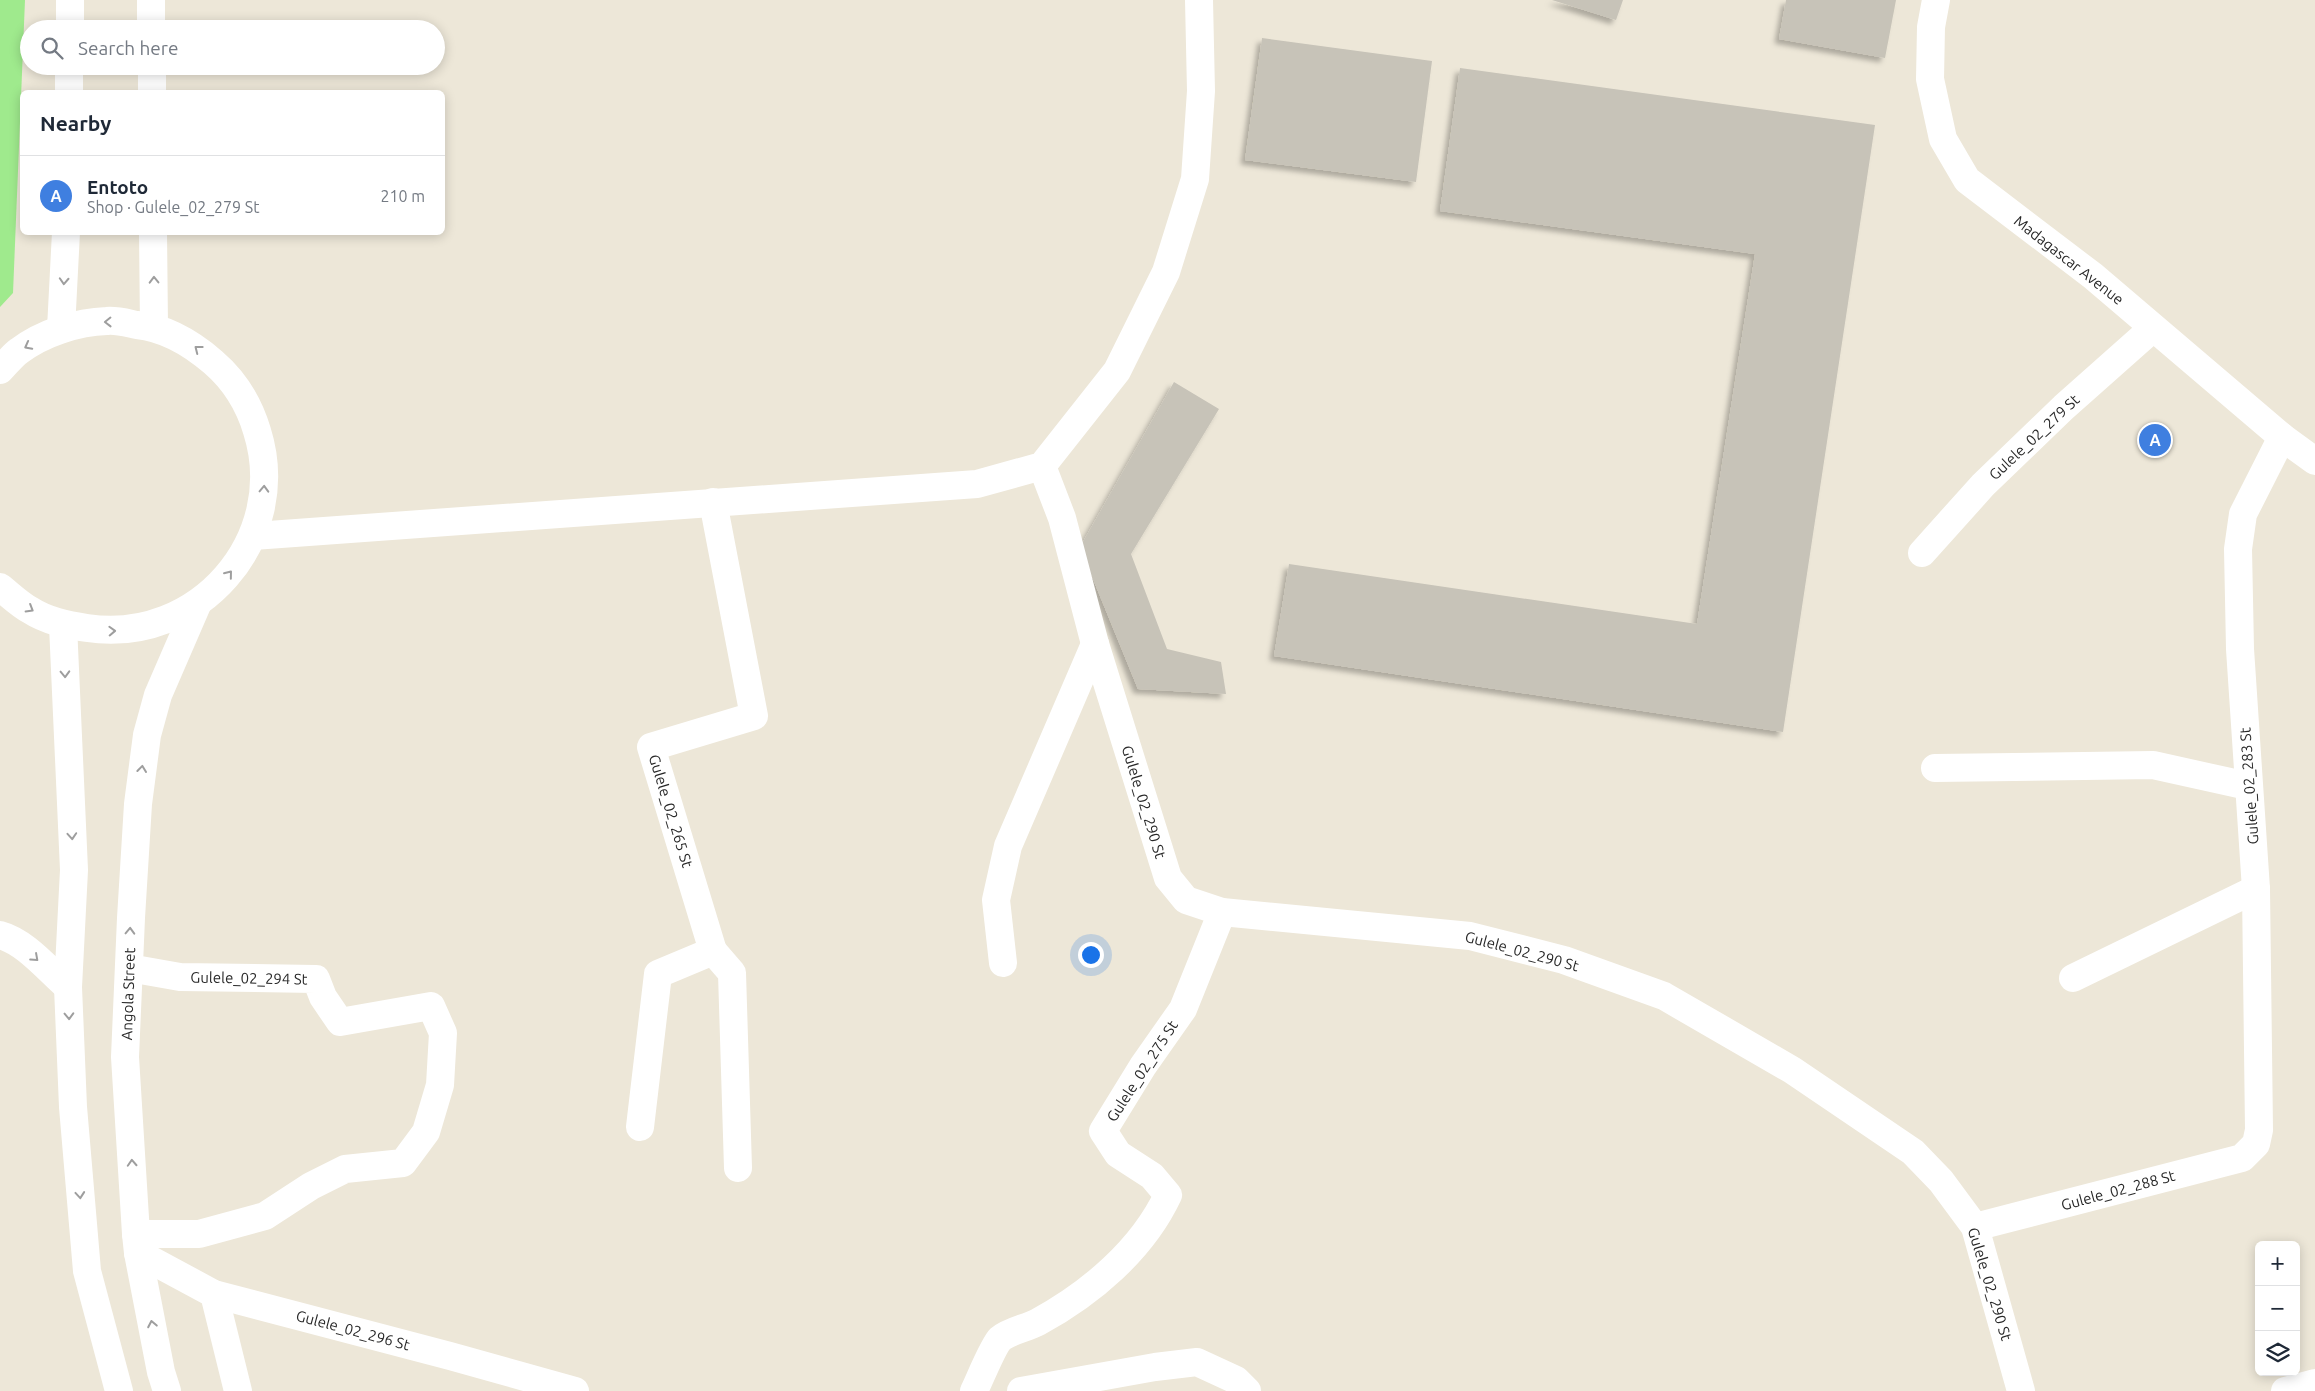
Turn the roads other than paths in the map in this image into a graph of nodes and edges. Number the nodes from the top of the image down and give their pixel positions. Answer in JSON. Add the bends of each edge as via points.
{"nodes":[{"id":1,"x":70,"y":0,"type":"edge"},
{"id":2,"x":151,"y":0,"type":"edge"},
{"id":3,"x":1199,"y":0,"type":"edge"},
{"id":4,"x":1936,"y":0,"type":"edge"},
{"id":5,"x":70,"y":20,"type":"edge"},
{"id":6,"x":151,"y":20,"type":"edge"},
{"id":7,"x":69,"y":75,"type":"edge"},
{"id":8,"x":152,"y":75,"type":"edge"},
{"id":9,"x":69,"y":90,"type":"edge"},
{"id":10,"x":152,"y":90,"type":"edge"},
{"id":11,"x":66,"y":235,"type":"edge"},
{"id":12,"x":153,"y":235,"type":"edge"},
{"id":13,"x":154,"y":327,"type":"junction"},
{"id":14,"x":2153,"y":328,"type":"junction"},
{"id":15,"x":61,"y":329,"type":"junction"},
{"id":16,"x":0,"y":370,"type":"edge"},
{"id":17,"x":2282,"y":437,"type":"junction"},
{"id":18,"x":2315,"y":461,"type":"edge"},
{"id":19,"x":1042,"y":466,"type":"junction"},
{"id":20,"x":713,"y":502,"type":"junction"},
{"id":21,"x":253,"y":536,"type":"junction"},
{"id":22,"x":1922,"y":553,"type":"dead end"},
{"id":23,"x":0,"y":587,"type":"edge"},
{"id":24,"x":197,"y":605,"type":"junction"},
{"id":25,"x":63,"y":625,"type":"junction"},
{"id":26,"x":1095,"y":644,"type":"junction"},
{"id":27,"x":1936,"y":768,"type":"dead end"},
{"id":28,"x":2248,"y":786,"type":"junction"},
{"id":29,"x":2256,"y":889,"type":"junction"},
{"id":30,"x":1222,"y":912,"type":"junction"},
{"id":31,"x":0,"y":935,"type":"edge"},
{"id":32,"x":713,"y":951,"type":"junction"},
{"id":33,"x":1003,"y":963,"type":"dead end"},
{"id":34,"x":129,"y":968,"type":"junction"},
{"id":35,"x":2073,"y":978,"type":"dead end"},
{"id":36,"x":68,"y":987,"type":"junction"},
{"id":37,"x":640,"y":1126,"type":"dead end"},
{"id":38,"x":2256,"y":1144,"type":"joint"},
{"id":39,"x":738,"y":1168,"type":"dead end"},
{"id":40,"x":1975,"y":1227,"type":"junction"},
{"id":41,"x":137,"y":1244,"type":"junction"},
{"id":42,"x":214,"y":1294,"type":"junction"},
{"id":43,"x":164,"y":1381,"type":"edge"},
{"id":44,"x":2315,"y":1382,"type":"edge"},
{"id":45,"x":118,"y":1383,"type":"edge"},
{"id":46,"x":238,"y":1391,"type":"edge"},
{"id":47,"x":574,"y":1391,"type":"edge"},
{"id":48,"x":974,"y":1391,"type":"edge"},
{"id":49,"x":1021,"y":1391,"type":"edge"},
{"id":50,"x":1247,"y":1391,"type":"edge"},
{"id":51,"x":2021,"y":1391,"type":"edge"},
{"id":52,"x":2285,"y":1391,"type":"edge"}],
"edges":[{"from":1,"to":5,"type":"street"},
{"from":2,"to":6,"type":"street"},
{"from":3,"to":19,"type":"street","via":[[1202,91],[1195,179],[1166,272],[1118,371]]},
{"from":4,"to":14,"type":"street","name":"Madagascar Avenue","via":[[1931,27],[1930,79],[1942,139],[1967,180],[2093,276]]},
{"from":7,"to":9,"type":"street"},
{"from":8,"to":10,"type":"street"},
{"from":11,"to":15,"type":"street","one_way":true},
{"from":13,"to":12,"type":"street","one_way":true},
{"from":13,"to":15,"type":"street","one_way":true,"via":[[107,321]]},
{"from":21,"to":13,"type":"street","one_way":true,"via":[[264,485],[263,451],[250,410],[226,373],[193,345]]},
{"from":14,"to":17,"type":"street","name":"Madagascar Avenue"},
{"from":14,"to":22,"type":"street","name":"Gulele_02_279 St","via":[[1982,485]]},
{"from":15,"to":16,"type":"street","one_way":true,"via":[[19,351]]},
{"from":17,"to":18,"type":"street","name":"Madagascar Avenue"},
{"from":17,"to":28,"type":"street","name":"Gulele_02_283 St","via":[[2243,514],[2238,549]]},
{"from":19,"to":20,"type":"street","via":[[977,484]]},
{"from":19,"to":26,"type":"street","name":"Gulele_02_290 St","via":[[1062,518]]},
{"from":20,"to":21,"type":"street"},
{"from":20,"to":32,"type":"street","name":"Gulele_02_265 St","via":[[754,716],[651,748]]},
{"from":24,"to":21,"type":"street","one_way":true,"via":[[230,574]]},
{"from":23,"to":25,"type":"street","one_way":true,"via":[[30,610]]},
{"from":25,"to":24,"type":"street","one_way":true,"via":[[109,632],[156,625]]},
{"from":34,"to":24,"type":"street","name":"Angola Street","one_way":true,"via":[[138,804],[147,735],[158,695]]},
{"from":25,"to":36,"type":"street","one_way":true,"via":[[74,870]]},
{"from":26,"to":30,"type":"street","name":"Gulele_02_290 St","via":[[1168,878],[1186,900]]},
{"from":26,"to":33,"type":"street","via":[[1008,846],[996,900]]},
{"from":27,"to":28,"type":"street","via":[[2153,765]]},
{"from":28,"to":29,"type":"street","name":"Gulele_02_283 St"},
{"from":29,"to":35,"type":"street"},
{"from":29,"to":38,"type":"street","name":"Gulele_02_283 St"},
{"from":30,"to":40,"type":"street","name":"Gulele_02_290 St","via":[[1470,936],[1564,960],[1664,996],[1792,1070],[1912,1152],[1941,1181]]},
{"from":30,"to":48,"type":"street","name":"Gulele_02_275 St","via":[[1183,1009],[1103,1131],[1118,1154],[1152,1176],[1168,1194],[1157,1218],[1088,1290],[1038,1322],[1000,1340]]},
{"from":31,"to":36,"type":"street","one_way":true,"via":[[25,949]]},
{"from":32,"to":37,"type":"street","via":[[658,974]]},
{"from":32,"to":39,"type":"street","via":[[732,973]]},
{"from":41,"to":34,"type":"street","name":"Angola Street","one_way":true,"via":[[125,1057]]},
{"from":34,"to":41,"type":"street","name":"Gulele_02_294 St","via":[[180,977],[316,979],[323,998],[340,1022],[431,1006],[443,1034],[440,1085],[426,1132],[403,1163],[344,1169],[266,1216],[199,1234]]},
{"from":36,"to":45,"type":"street","one_way":true,"via":[[73,1107],[87,1271]]},
{"from":38,"to":40,"type":"street","name":"Gulele_02_288 St","via":[[2242,1158]]},
{"from":40,"to":51,"type":"street","name":"Gulele_02_290 St"},
{"from":41,"to":42,"type":"street","name":"Gulele_02_296 St"},
{"from":43,"to":41,"type":"street","name":"Angola Street","one_way":true},
{"from":42,"to":46,"type":"street"},
{"from":42,"to":47,"type":"street","name":"Gulele_02_296 St"},
{"from":44,"to":52,"type":"street"},
{"from":49,"to":50,"type":"street","via":[[1197,1362],[1236,1380]]}]}
